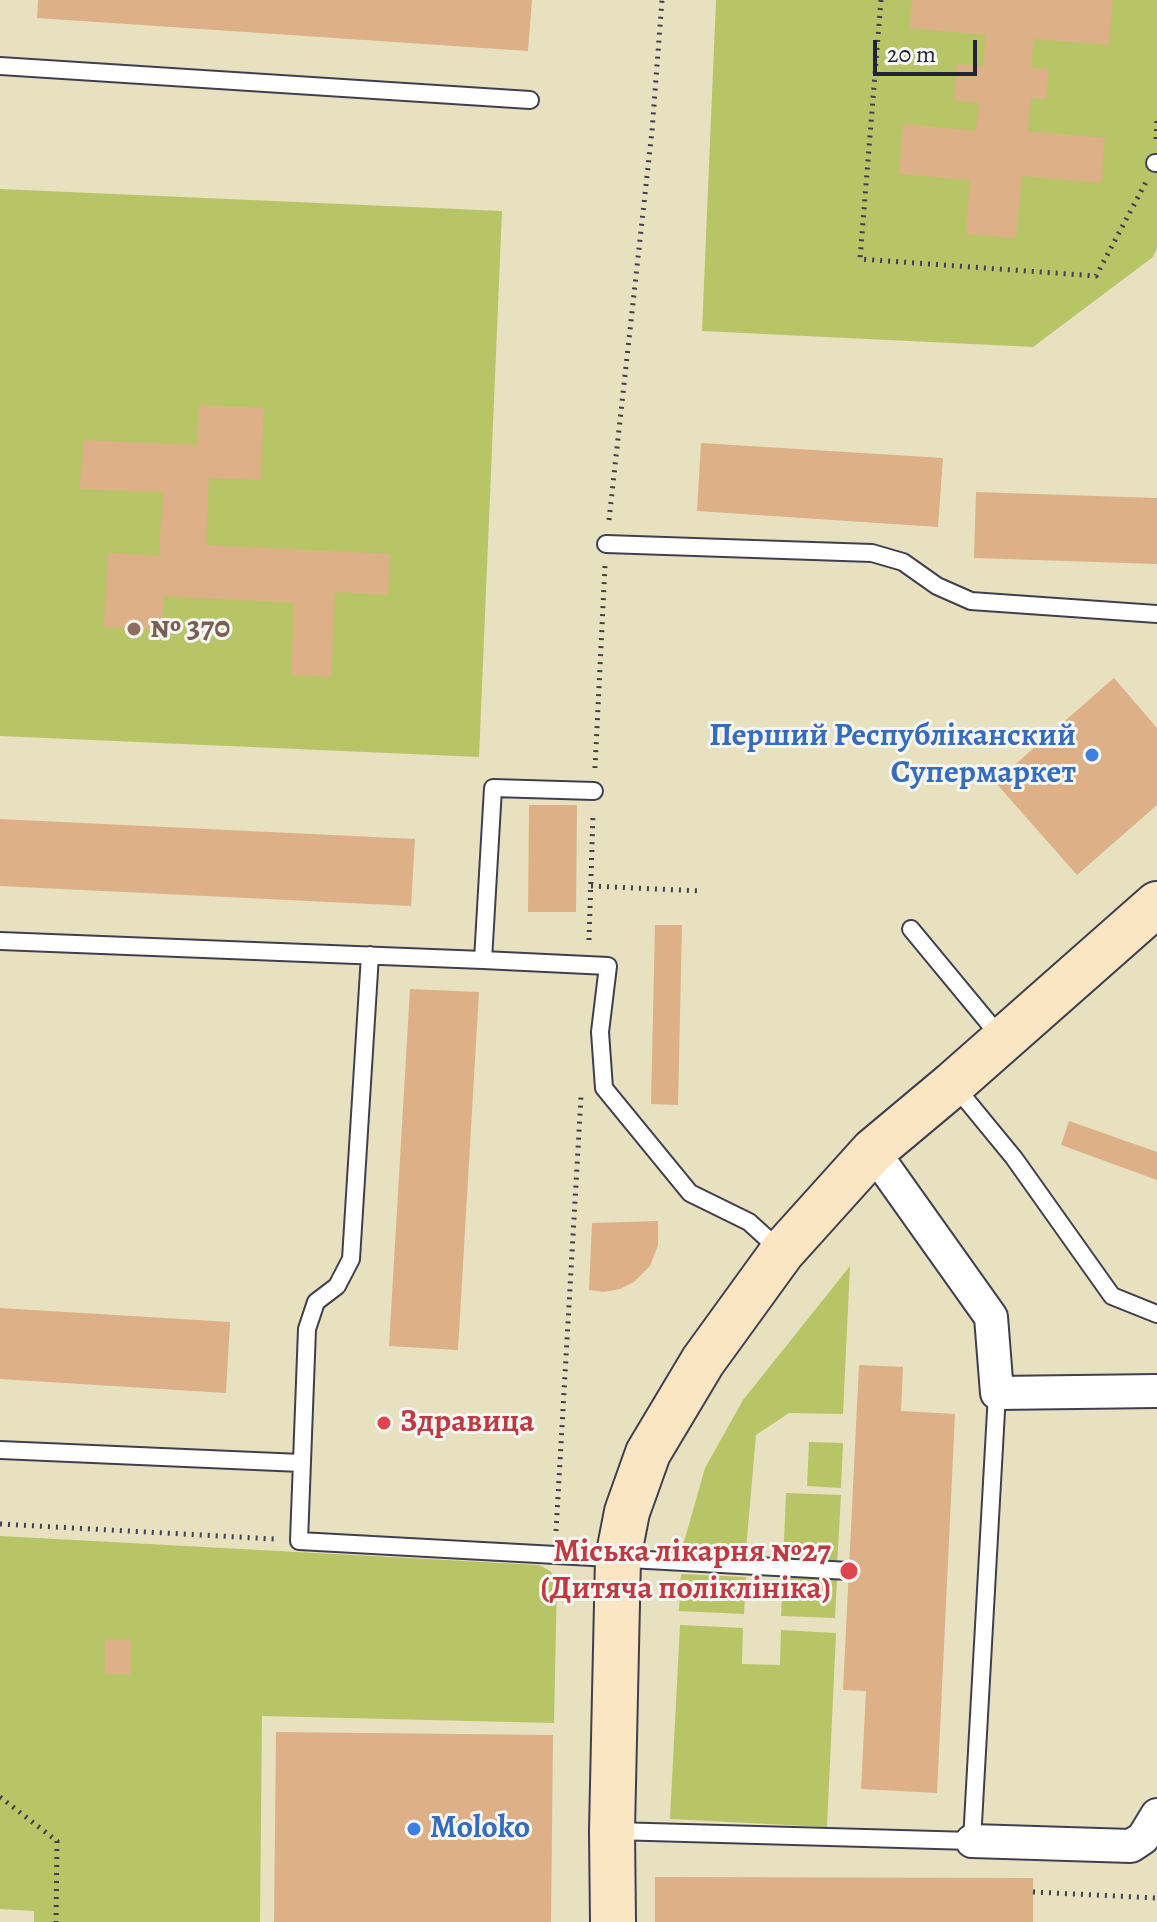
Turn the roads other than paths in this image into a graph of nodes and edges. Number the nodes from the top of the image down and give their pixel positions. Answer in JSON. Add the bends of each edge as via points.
{"nodes":[{"id":1,"x":0,"y":66,"type":"edge"},
{"id":2,"x":530,"y":100,"type":"dead end"},
{"id":3,"x":606,"y":544,"type":"dead end"},
{"id":4,"x":1157,"y":614,"type":"edge"},
{"id":5,"x":594,"y":791,"type":"dead end"},
{"id":6,"x":1157,"y":904,"type":"edge"},
{"id":7,"x":911,"y":929,"type":"dead end"},
{"id":8,"x":0,"y":941,"type":"edge"},
{"id":9,"x":370,"y":955,"type":"junction"},
{"id":10,"x":483,"y":960,"type":"junction"},
{"id":11,"x":1003,"y":1040,"type":"junction"},
{"id":12,"x":953,"y":1084,"type":"junction"},
{"id":13,"x":873,"y":1151,"type":"junction"},
{"id":14,"x":782,"y":1252,"type":"junction"},
{"id":15,"x":1157,"y":1314,"type":"edge"},
{"id":16,"x":1157,"y":1391,"type":"edge"},
{"id":17,"x":997,"y":1393,"type":"junction"},
{"id":18,"x":0,"y":1450,"type":"edge"},
{"id":19,"x":301,"y":1463,"type":"junction"},
{"id":20,"x":618,"y":1558,"type":"junction"},
{"id":21,"x":849,"y":1571,"type":"dead end"},
{"id":22,"x":1157,"y":1815,"type":"edge"},
{"id":23,"x":612,"y":1830,"type":"junction"},
{"id":24,"x":972,"y":1841,"type":"junction"},
{"id":25,"x":613,"y":1922,"type":"edge"}],
"edges":[{"from":1,"to":2,"type":"lane"},
{"from":3,"to":4,"type":"lane","via":[[872,553],[903,562],[971,601]]},
{"from":5,"to":10,"type":"lane","via":[[493,788]]},
{"from":6,"to":11,"type":"street"},
{"from":7,"to":11,"type":"lane"},
{"from":8,"to":9,"type":"lane"},
{"from":9,"to":10,"type":"lane"},
{"from":9,"to":19,"type":"lane","via":[[351,1259],[337,1286],[316,1302],[307,1329]]},
{"from":10,"to":14,"type":"lane","via":[[608,966],[600,1032],[604,1088],[690,1193],[749,1222]]},
{"from":11,"to":12,"type":"street"},
{"from":12,"to":13,"type":"street"},
{"from":12,"to":15,"type":"lane","via":[[1014,1158],[1112,1296]]},
{"from":13,"to":14,"type":"street"},
{"from":13,"to":17,"type":"street","via":[[991,1317]]},
{"from":14,"to":20,"type":"street","via":[[703,1361],[648,1453]]},
{"from":16,"to":17,"type":"street"},
{"from":17,"to":24,"type":"lane"},
{"from":18,"to":19,"type":"lane"},
{"from":19,"to":20,"type":"lane","via":[[299,1541]]},
{"from":20,"to":21,"type":"lane"},
{"from":20,"to":23,"type":"street"},
{"from":22,"to":24,"type":"street","via":[[1143,1838],[1131,1846]]},
{"from":23,"to":24,"type":"lane"},
{"from":23,"to":25,"type":"street"}]}
